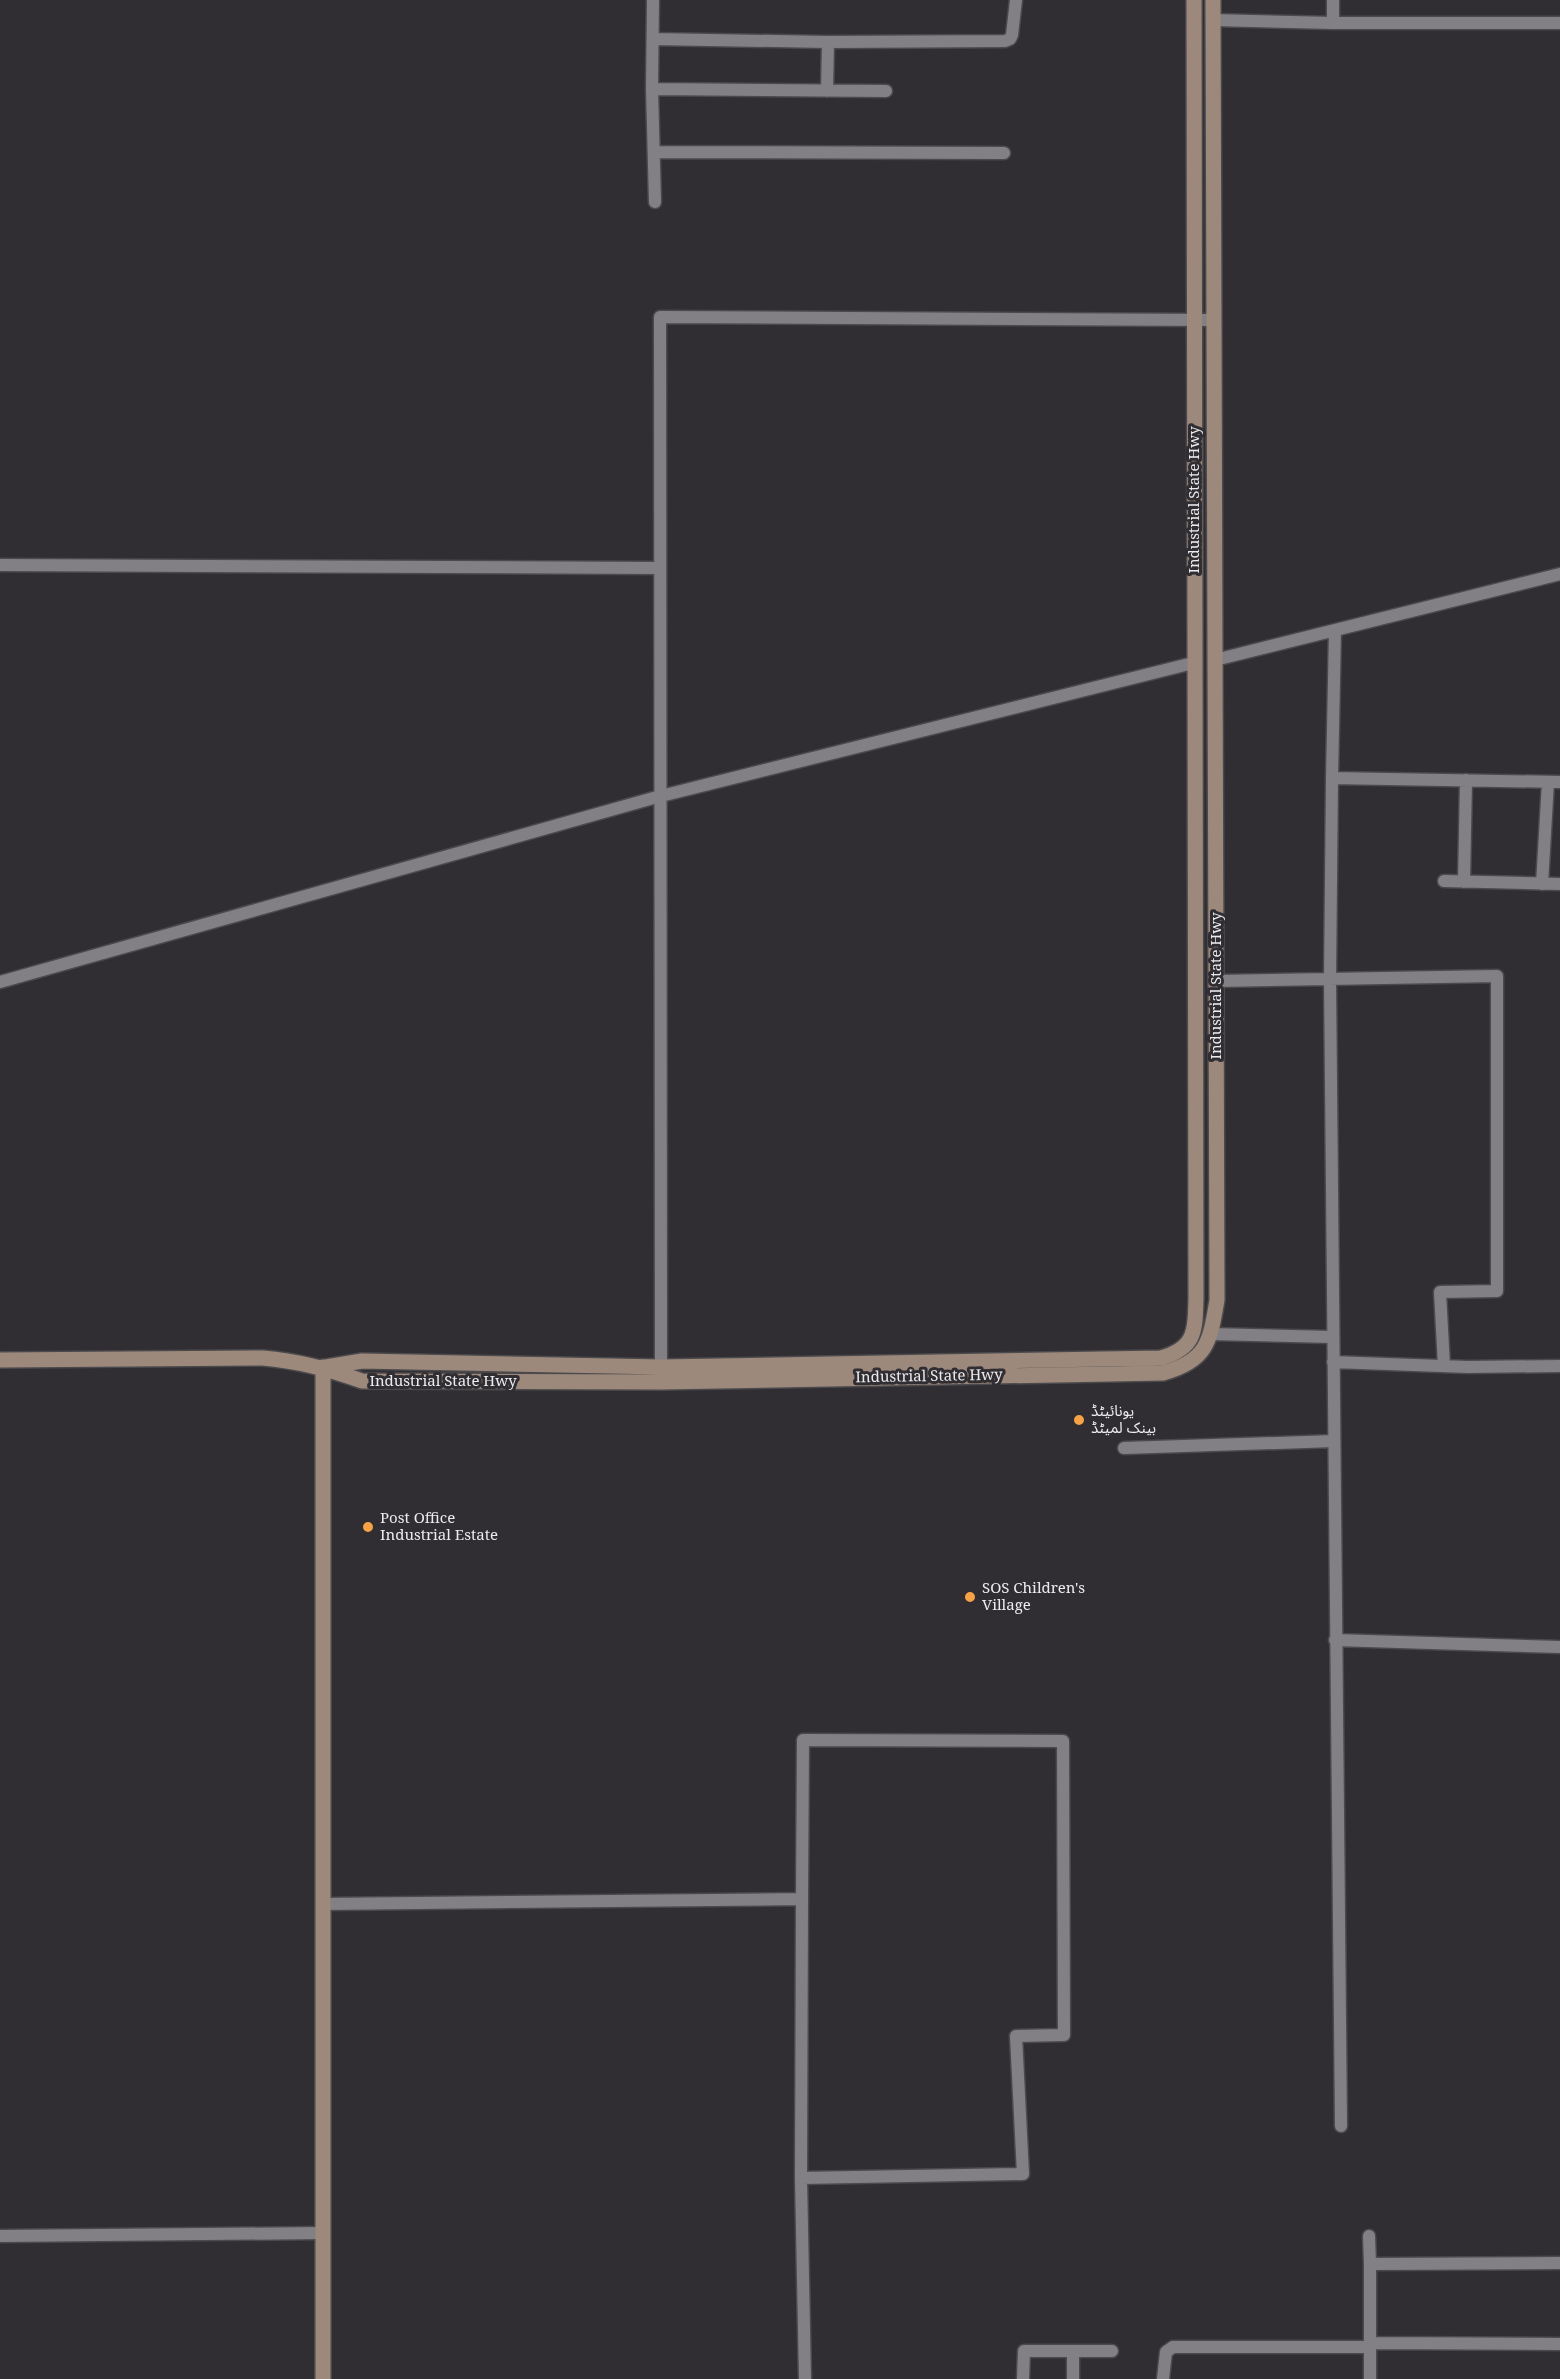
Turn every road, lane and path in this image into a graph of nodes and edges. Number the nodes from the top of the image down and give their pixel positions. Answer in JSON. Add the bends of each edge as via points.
{"nodes":[{"id":1,"x":653,"y":0,"type":"edge"},
{"id":2,"x":1016,"y":0,"type":"edge"},
{"id":3,"x":1194,"y":0,"type":"edge"},
{"id":4,"x":1213,"y":0,"type":"edge"},
{"id":5,"x":1333,"y":0,"type":"edge"},
{"id":6,"x":1213,"y":20,"type":"junction"},
{"id":7,"x":1333,"y":23,"type":"junction"},
{"id":8,"x":1560,"y":23,"type":"edge"},
{"id":9,"x":653,"y":39,"type":"junction"},
{"id":10,"x":828,"y":42,"type":"junction"},
{"id":11,"x":652,"y":89,"type":"junction"},
{"id":12,"x":827,"y":91,"type":"junction"},
{"id":13,"x":886,"y":92,"type":"dead end"},
{"id":14,"x":654,"y":152,"type":"junction"},
{"id":15,"x":1004,"y":153,"type":"dead end"},
{"id":16,"x":655,"y":202,"type":"dead end"},
{"id":17,"x":1194,"y":320,"type":"junction"},
{"id":18,"x":1212,"y":320,"type":"junction"},
{"id":19,"x":1194,"y":562,"type":"junction"},
{"id":20,"x":1214,"y":562,"type":"junction"},
{"id":21,"x":0,"y":565,"type":"edge"},
{"id":22,"x":659,"y":568,"type":"junction"},
{"id":23,"x":1560,"y":574,"type":"edge"},
{"id":24,"x":1335,"y":631,"type":"junction"},
{"id":25,"x":1215,"y":660,"type":"junction"},
{"id":26,"x":1193,"y":663,"type":"junction"},
{"id":27,"x":1194,"y":757,"type":"junction"},
{"id":28,"x":1215,"y":757,"type":"junction"},
{"id":29,"x":1332,"y":778,"type":"junction"},
{"id":30,"x":1466,"y":780,"type":"junction"},
{"id":31,"x":1554,"y":782,"type":"edge"},
{"id":32,"x":661,"y":796,"type":"junction"},
{"id":33,"x":1444,"y":881,"type":"dead end"},
{"id":34,"x":1464,"y":882,"type":"junction"},
{"id":35,"x":1542,"y":884,"type":"junction"},
{"id":36,"x":1560,"y":884,"type":"edge"},
{"id":37,"x":1330,"y":980,"type":"junction"},
{"id":38,"x":1216,"y":981,"type":"junction"},
{"id":39,"x":0,"y":982,"type":"edge"},
{"id":40,"x":1211,"y":1334,"type":"junction"},
{"id":41,"x":1332,"y":1337,"type":"junction"},
{"id":42,"x":0,"y":1360,"type":"edge"},
{"id":43,"x":1333,"y":1362,"type":"junction"},
{"id":44,"x":1443,"y":1366,"type":"junction"},
{"id":45,"x":1560,"y":1366,"type":"edge"},
{"id":46,"x":323,"y":1367,"type":"junction"},
{"id":47,"x":661,"y":1375,"type":"junction"},
{"id":48,"x":1334,"y":1442,"type":"junction"},
{"id":49,"x":1124,"y":1448,"type":"dead end"},
{"id":50,"x":1335,"y":1640,"type":"junction"},
{"id":51,"x":1560,"y":1647,"type":"edge"},
{"id":52,"x":802,"y":1899,"type":"junction"},
{"id":53,"x":323,"y":1904,"type":"junction"},
{"id":54,"x":1341,"y":2126,"type":"dead end"},
{"id":55,"x":801,"y":2178,"type":"junction"},
{"id":56,"x":323,"y":2233,"type":"junction"},
{"id":57,"x":0,"y":2236,"type":"edge"},
{"id":58,"x":1369,"y":2236,"type":"dead end"},
{"id":59,"x":1370,"y":2264,"type":"junction"},
{"id":60,"x":1560,"y":2264,"type":"edge"},
{"id":61,"x":1560,"y":2344,"type":"edge"},
{"id":62,"x":1370,"y":2345,"type":"junction"},
{"id":63,"x":1073,"y":2351,"type":"junction"},
{"id":64,"x":1112,"y":2351,"type":"dead end"},
{"id":65,"x":323,"y":2379,"type":"edge"},
{"id":66,"x":805,"y":2379,"type":"edge"},
{"id":67,"x":1023,"y":2379,"type":"edge"},
{"id":68,"x":1073,"y":2379,"type":"edge"},
{"id":69,"x":1163,"y":2379,"type":"edge"},
{"id":70,"x":1370,"y":2379,"type":"edge"}],
"edges":[{"from":1,"to":9,"type":"street"},
{"from":2,"to":10,"type":"street","via":[[1012,35],[1005,41]]},
{"from":3,"to":17,"type":"main road","name":"Industrial State Hwy"},
{"from":4,"to":6,"type":"main road","name":"Industrial State Hwy"},
{"from":5,"to":7,"type":"street"},
{"from":6,"to":7,"type":"street"},
{"from":6,"to":18,"type":"main road","name":"Industrial State Hwy"},
{"from":7,"to":8,"type":"street"},
{"from":9,"to":10,"type":"street"},
{"from":9,"to":11,"type":"street"},
{"from":10,"to":12,"type":"street"},
{"from":11,"to":12,"type":"street"},
{"from":11,"to":14,"type":"street"},
{"from":12,"to":13,"type":"street"},
{"from":14,"to":15,"type":"street"},
{"from":14,"to":16,"type":"street"},
{"from":17,"to":18,"type":"street"},
{"from":17,"to":19,"type":"main road","name":"Industrial State Hwy"},
{"from":17,"to":22,"type":"street","via":[[660,317]]},
{"from":18,"to":20,"type":"main road","name":"Industrial State Hwy"},
{"from":19,"to":20,"type":"main road"},
{"from":19,"to":26,"type":"main road","name":"Industrial State Hwy"},
{"from":20,"to":25,"type":"main road","name":"Industrial State Hwy"},
{"from":21,"to":22,"type":"street"},
{"from":22,"to":32,"type":"street"},
{"from":23,"to":24,"type":"street"},
{"from":24,"to":25,"type":"street"},
{"from":24,"to":29,"type":"street"},
{"from":25,"to":28,"type":"main road","name":"Industrial State Hwy"},
{"from":26,"to":27,"type":"main road","name":"Industrial State Hwy"},
{"from":26,"to":32,"type":"street"},
{"from":27,"to":28,"type":"main road"},
{"from":27,"to":47,"type":"main road","name":"Industrial State Hwy","via":[[1195,1329],[1185,1348],[1161,1358]]},
{"from":28,"to":38,"type":"main road","name":"Industrial State Hwy"},
{"from":29,"to":30,"type":"street"},
{"from":29,"to":37,"type":"street"},
{"from":30,"to":31,"type":"street"},
{"from":30,"to":34,"type":"street"},
{"from":31,"to":35,"type":"street"},
{"from":32,"to":39,"type":"street"},
{"from":32,"to":47,"type":"street"},
{"from":33,"to":34,"type":"street"},
{"from":34,"to":35,"type":"street"},
{"from":35,"to":36,"type":"street"},
{"from":37,"to":38,"type":"street"},
{"from":37,"to":41,"type":"street"},
{"from":37,"to":44,"type":"street","via":[[1497,976],[1497,1291],[1440,1292]]},
{"from":38,"to":40,"type":"main road","name":"Industrial State Hwy","via":[[1217,1300]]},
{"from":40,"to":41,"type":"street"},
{"from":40,"to":47,"type":"main road","name":"Industrial State Hwy","via":[[1196,1360],[1163,1373]]},
{"from":41,"to":43,"type":"street"},
{"from":42,"to":46,"type":"main road","via":[[262,1358]]},
{"from":43,"to":44,"type":"street"},
{"from":43,"to":48,"type":"street"},
{"from":44,"to":45,"type":"street"},
{"from":46,"to":47,"type":"main road","name":"Industrial State Hwy","via":[[362,1361]]},
{"from":46,"to":53,"type":"main road"},
{"from":48,"to":49,"type":"street"},
{"from":48,"to":50,"type":"street"},
{"from":50,"to":51,"type":"street"},
{"from":50,"to":54,"type":"street"},
{"from":52,"to":53,"type":"street"},
{"from":52,"to":55,"type":"street"},
{"from":52,"to":55,"type":"street","via":[[803,1740],[1063,1741],[1064,2035],[1016,2036],[1023,2174]]},
{"from":53,"to":56,"type":"main road"},
{"from":55,"to":66,"type":"street"},
{"from":56,"to":57,"type":"street"},
{"from":56,"to":65,"type":"main road"},
{"from":58,"to":59,"type":"street"},
{"from":59,"to":60,"type":"street"},
{"from":59,"to":62,"type":"street"},
{"from":61,"to":62,"type":"street"},
{"from":62,"to":69,"type":"street","via":[[1173,2348],[1166,2352]]},
{"from":62,"to":70,"type":"street"},
{"from":63,"to":64,"type":"street"},
{"from":63,"to":67,"type":"street","via":[[1024,2351]]},
{"from":63,"to":68,"type":"street"}]}
